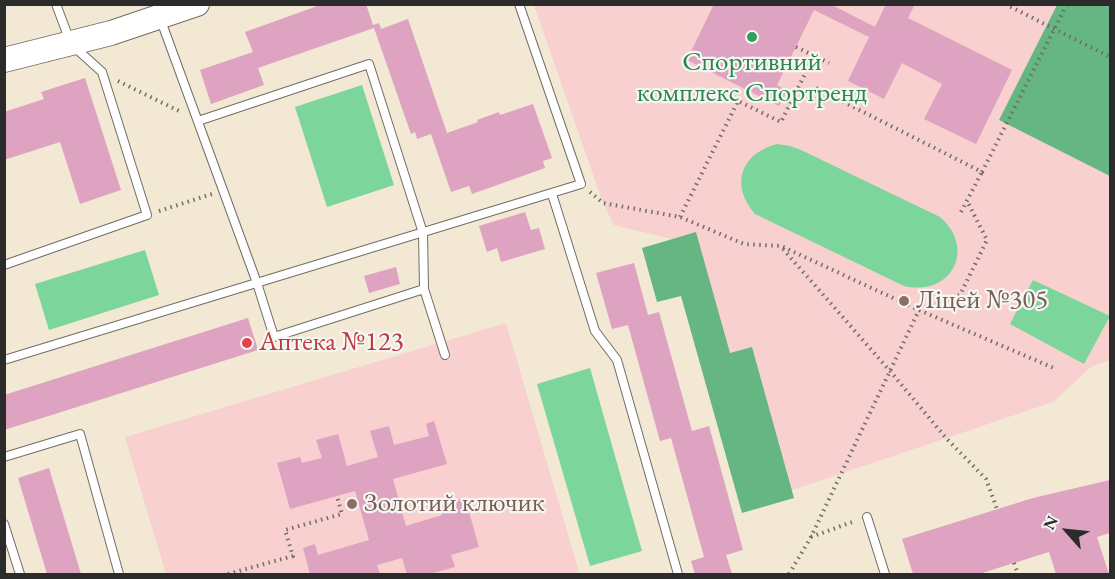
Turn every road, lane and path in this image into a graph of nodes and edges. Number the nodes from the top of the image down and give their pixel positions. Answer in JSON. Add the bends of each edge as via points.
{"nodes":[{"id":1,"x":56,"y":4,"type":"edge"},
{"id":2,"x":197,"y":4,"type":"edge"},
{"id":3,"x":519,"y":4,"type":"edge"},
{"id":4,"x":1005,"y":4,"type":"edge"},
{"id":5,"x":1067,"y":4,"type":"edge"},
{"id":6,"x":160,"y":17,"type":"junction"},
{"id":7,"x":1054,"y":29,"type":"junction"},
{"id":8,"x":71,"y":44,"type":"junction"},
{"id":9,"x":796,"y":47,"type":"dead end"},
{"id":10,"x":814,"y":56,"type":"junction"},
{"id":11,"x":1110,"y":57,"type":"edge"},
{"id":12,"x":4,"y":60,"type":"edge"},
{"id":13,"x":829,"y":63,"type":"dead end"},
{"id":14,"x":102,"y":72,"type":"junction"},
{"id":15,"x":816,"y":88,"type":"dead end"},
{"id":16,"x":198,"y":121,"type":"junction"},
{"id":17,"x":982,"y":172,"type":"junction"},
{"id":18,"x":581,"y":184,"type":"junction"},
{"id":19,"x":224,"y":190,"type":"junction"},
{"id":20,"x":552,"y":194,"type":"junction"},
{"id":21,"x":967,"y":201,"type":"junction"},
{"id":22,"x":962,"y":212,"type":"dead end"},
{"id":23,"x":147,"y":215,"type":"junction"},
{"id":24,"x":680,"y":217,"type":"junction"},
{"id":25,"x":423,"y":233,"type":"junction"},
{"id":26,"x":781,"y":246,"type":"junction"},
{"id":27,"x":4,"y":265,"type":"edge"},
{"id":28,"x":257,"y":284,"type":"junction"},
{"id":29,"x":424,"y":289,"type":"junction"},
{"id":30,"x":919,"y":310,"type":"junction"},
{"id":31,"x":445,"y":355,"type":"dead end"},
{"id":32,"x":4,"y":360,"type":"edge"},
{"id":33,"x":1056,"y":369,"type":"dead end"},
{"id":34,"x":890,"y":371,"type":"junction"},
{"id":35,"x":4,"y":457,"type":"edge"},
{"id":36,"x":337,"y":496,"type":"dead end"},
{"id":37,"x":997,"y":509,"type":"dead end"},
{"id":38,"x":867,"y":517,"type":"joint"},
{"id":39,"x":4,"y":524,"type":"edge"},
{"id":40,"x":811,"y":537,"type":"junction"},
{"id":41,"x":1014,"y":563,"type":"dead end"},
{"id":42,"x":20,"y":574,"type":"edge"},
{"id":43,"x":119,"y":574,"type":"edge"},
{"id":44,"x":228,"y":574,"type":"edge"},
{"id":45,"x":678,"y":574,"type":"edge"},
{"id":46,"x":789,"y":574,"type":"edge"},
{"id":47,"x":885,"y":574,"type":"edge"},
{"id":48,"x":1018,"y":574,"type":"edge"}],
"edges":[{"from":1,"to":8,"type":"lane"},
{"from":2,"to":6,"type":"street"},
{"from":3,"to":18,"type":"lane"},
{"from":4,"to":7,"type":"path"},
{"from":5,"to":7,"type":"path"},
{"from":6,"to":8,"type":"street"},
{"from":6,"to":16,"type":"lane"},
{"from":7,"to":11,"type":"path"},
{"from":7,"to":17,"type":"path"},
{"from":8,"to":12,"type":"street"},
{"from":8,"to":14,"type":"lane"},
{"from":9,"to":10,"type":"path"},
{"from":10,"to":13,"type":"path"},
{"from":10,"to":24,"type":"path","via":[[780,122],[738,101]]},
{"from":14,"to":16,"type":"path"},
{"from":14,"to":23,"type":"lane"},
{"from":15,"to":17,"type":"path"},
{"from":16,"to":19,"type":"lane"},
{"from":16,"to":25,"type":"lane","via":[[369,64]]},
{"from":17,"to":21,"type":"path"},
{"from":18,"to":20,"type":"lane"},
{"from":18,"to":24,"type":"path","via":[[603,203]]},
{"from":19,"to":23,"type":"path"},
{"from":19,"to":28,"type":"lane"},
{"from":20,"to":25,"type":"lane"},
{"from":20,"to":45,"type":"lane","via":[[595,331],[617,360]]},
{"from":21,"to":22,"type":"path"},
{"from":21,"to":30,"type":"path","via":[[987,240],[960,295]]},
{"from":23,"to":27,"type":"lane"},
{"from":24,"to":26,"type":"path","via":[[744,244]]},
{"from":25,"to":28,"type":"lane"},
{"from":25,"to":29,"type":"lane"},
{"from":26,"to":30,"type":"path"},
{"from":26,"to":34,"type":"path"},
{"from":28,"to":29,"type":"lane","via":[[274,337]]},
{"from":28,"to":32,"type":"lane"},
{"from":29,"to":31,"type":"lane"},
{"from":30,"to":33,"type":"path"},
{"from":30,"to":34,"type":"path"},
{"from":34,"to":37,"type":"path","via":[[986,479]]},
{"from":34,"to":40,"type":"path"},
{"from":35,"to":43,"type":"lane","via":[[80,434]]},
{"from":36,"to":44,"type":"path","via":[[342,514],[285,530],[293,556]]},
{"from":38,"to":40,"type":"path"},
{"from":38,"to":47,"type":"lane"},
{"from":39,"to":42,"type":"lane"},
{"from":40,"to":46,"type":"path"},
{"from":41,"to":48,"type":"path"}]}
